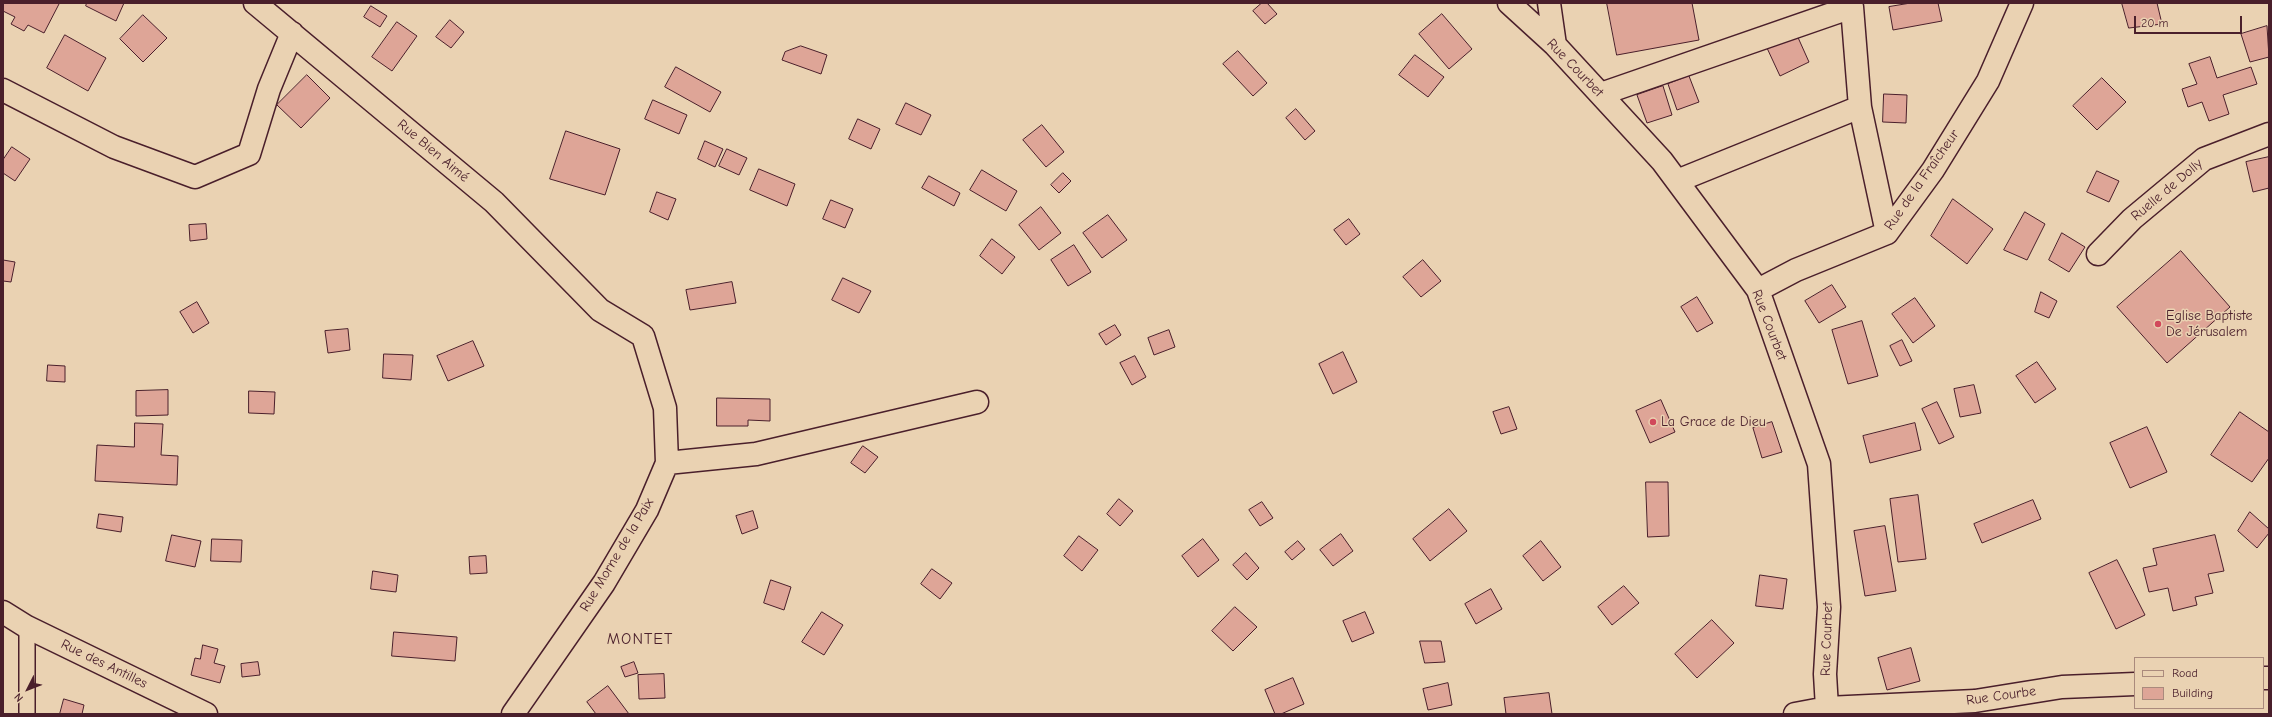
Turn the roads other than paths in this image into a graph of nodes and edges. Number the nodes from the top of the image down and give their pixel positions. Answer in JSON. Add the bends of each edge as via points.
{"nodes":[{"id":1,"x":255,"y":3,"type":"edge"},
{"id":2,"x":1509,"y":3,"type":"edge"},
{"id":3,"x":1549,"y":3,"type":"edge"},
{"id":4,"x":2022,"y":3,"type":"edge"},
{"id":5,"x":292,"y":33,"type":"junction"},
{"id":6,"x":1555,"y":45,"type":"junction"},
{"id":7,"x":3,"y":90,"type":"edge"},
{"id":8,"x":1601,"y":94,"type":"junction"},
{"id":9,"x":1860,"y":107,"type":"junction"},
{"id":10,"x":2269,"y":134,"type":"edge"},
{"id":11,"x":1677,"y":181,"type":"junction"},
{"id":12,"x":1887,"y":233,"type":"junction"},
{"id":13,"x":2098,"y":254,"type":"dead end"},
{"id":14,"x":1758,"y":290,"type":"junction"},
{"id":15,"x":600,"y":310,"type":"joint"},
{"id":16,"x":976,"y":402,"type":"dead end"},
{"id":17,"x":667,"y":463,"type":"junction"},
{"id":18,"x":3,"y":612,"type":"edge"},
{"id":19,"x":27,"y":627,"type":"junction"},
{"id":20,"x":2134,"y":684,"type":"edge"},
{"id":21,"x":1827,"y":708,"type":"junction"},
{"id":22,"x":1976,"y":708,"type":"edge"},
{"id":23,"x":27,"y":714,"type":"edge"},
{"id":24,"x":206,"y":714,"type":"edge"},
{"id":25,"x":513,"y":714,"type":"edge"},
{"id":26,"x":1795,"y":714,"type":"edge"}],
"edges":[{"from":1,"to":5,"type":"street","name":"Rue Bien Aimé"},
{"from":2,"to":6,"type":"street","name":"Rue Courbet"},
{"from":3,"to":6,"type":"street"},
{"from":4,"to":12,"type":"street","name":"Rue de la Fraîcheur","via":[[1988,81],[1933,170]]},
{"from":5,"to":7,"type":"street","via":[[269,89],[249,154],[195,177],[114,147]]},
{"from":5,"to":15,"type":"street","name":"Rue Bien Aimé","via":[[494,202]]},
{"from":6,"to":8,"type":"street","name":"Rue Courbet"},
{"from":8,"to":9,"type":"street","via":[[1852,7]]},
{"from":8,"to":11,"type":"street","name":"Rue Courbet"},
{"from":9,"to":11,"type":"street"},
{"from":9,"to":12,"type":"street"},
{"from":10,"to":13,"type":"street","name":"Ruelle de Dolly","via":[[2204,159],[2132,219]]},
{"from":11,"to":14,"type":"street","name":"Rue Courbet"},
{"from":12,"to":14,"type":"street","name":"Rue de la Fraîcheur","via":[[1796,270]]},
{"from":14,"to":21,"type":"street","name":"Rue Courbet","via":[[1819,464],[1829,607]]},
{"from":15,"to":17,"type":"street","name":"Rue Morne de la Paix","via":[[643,336],[665,408]]},
{"from":16,"to":17,"type":"street","via":[[756,454]]},
{"from":17,"to":25,"type":"street","name":"Rue Morne de la Paix","via":[[647,510],[604,583]]},
{"from":18,"to":19,"type":"street","name":"Rue des Antilles"},
{"from":19,"to":23,"type":"lane"},
{"from":19,"to":24,"type":"street","name":"Rue des Antilles"},
{"from":20,"to":22,"type":"street","name":"Rue Courbe","via":[[2062,687]]},
{"from":21,"to":22,"type":"street","name":"Rue Courbe"},
{"from":21,"to":26,"type":"street","name":"Rue Courbe"}]}
